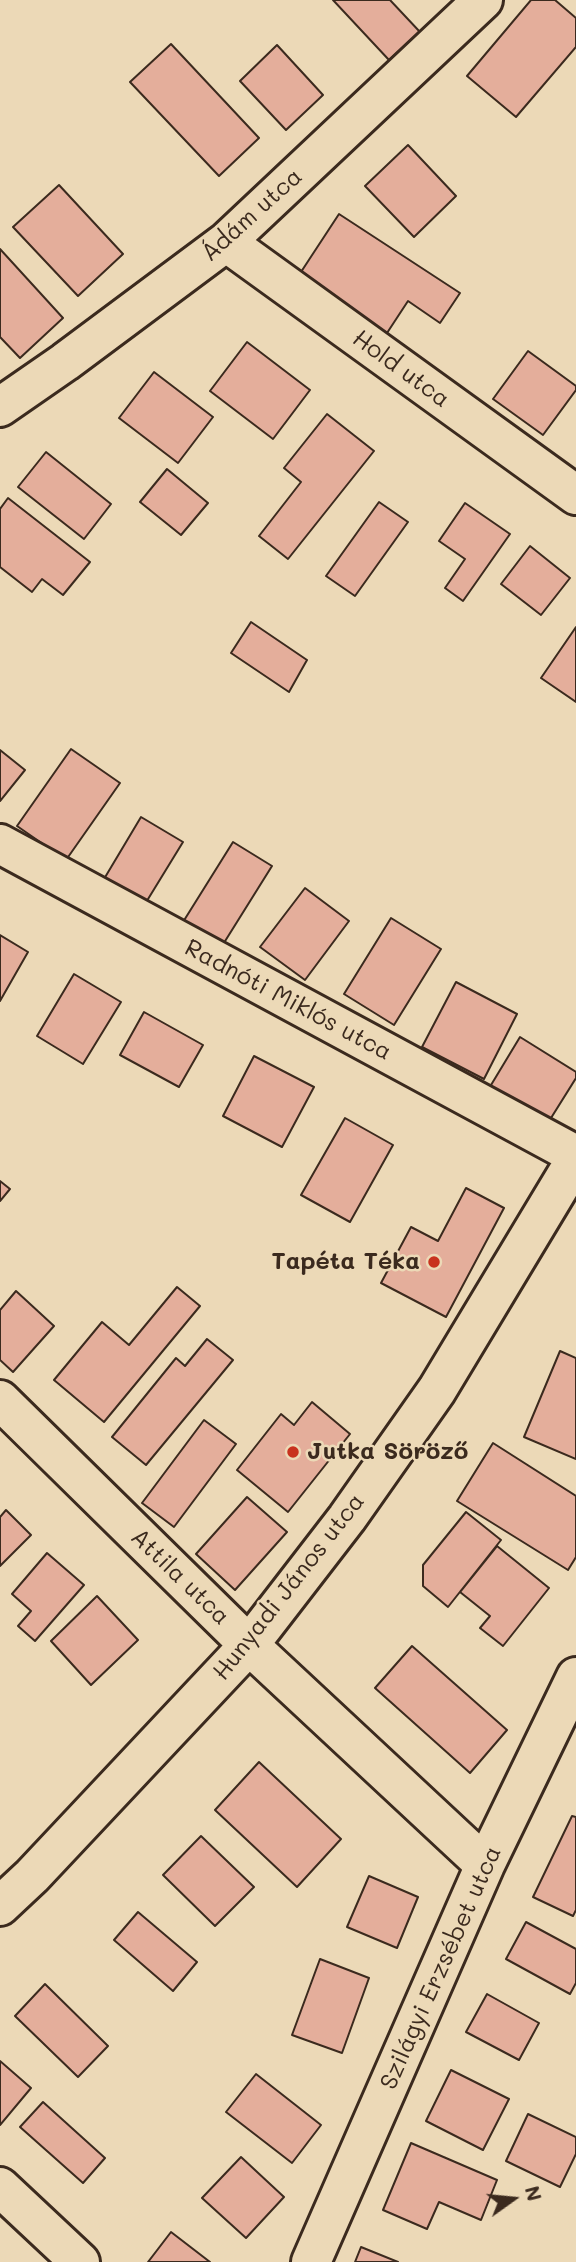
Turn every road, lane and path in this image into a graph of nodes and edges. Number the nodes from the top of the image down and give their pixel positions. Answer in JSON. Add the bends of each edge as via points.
{"nodes":[{"id":1,"x":484,"y":0,"type":"edge"},
{"id":2,"x":226,"y":242,"type":"junction"},
{"id":3,"x":0,"y":407,"type":"edge"},
{"id":4,"x":576,"y":495,"type":"edge"},
{"id":5,"x":0,"y":845,"type":"edge"},
{"id":6,"x":576,"y":1157,"type":"edge"},
{"id":7,"x":0,"y":1401,"type":"edge"},
{"id":8,"x":250,"y":1645,"type":"junction"},
{"id":9,"x":576,"y":1676,"type":"edge"},
{"id":10,"x":485,"y":1865,"type":"junction"},
{"id":11,"x":0,"y":1906,"type":"edge"},
{"id":12,"x":0,"y":2188,"type":"edge"},
{"id":13,"x":80,"y":2262,"type":"edge"},
{"id":14,"x":311,"y":2262,"type":"edge"}],
"edges":[{"from":1,"to":2,"type":"street","name":"Ádám utca"},
{"from":2,"to":3,"type":"street","name":"Ádám utca"},
{"from":2,"to":4,"type":"street","name":"Hold utca"},
{"from":5,"to":6,"type":"street","name":"Radnóti Miklós utca"},
{"from":6,"to":8,"type":"street","name":"Hunyadi János utca","via":[[437,1390]]},
{"from":7,"to":8,"type":"street","name":"Attila utca"},
{"from":8,"to":10,"type":"street","name":"Attila utca"},
{"from":8,"to":11,"type":"street","name":"Hunyadi János utca"},
{"from":9,"to":10,"type":"street","name":"Szilágyi Erzsébet utca"},
{"from":10,"to":14,"type":"street","name":"Szilágyi Erzsébet utca"},
{"from":12,"to":13,"type":"street"}]}
